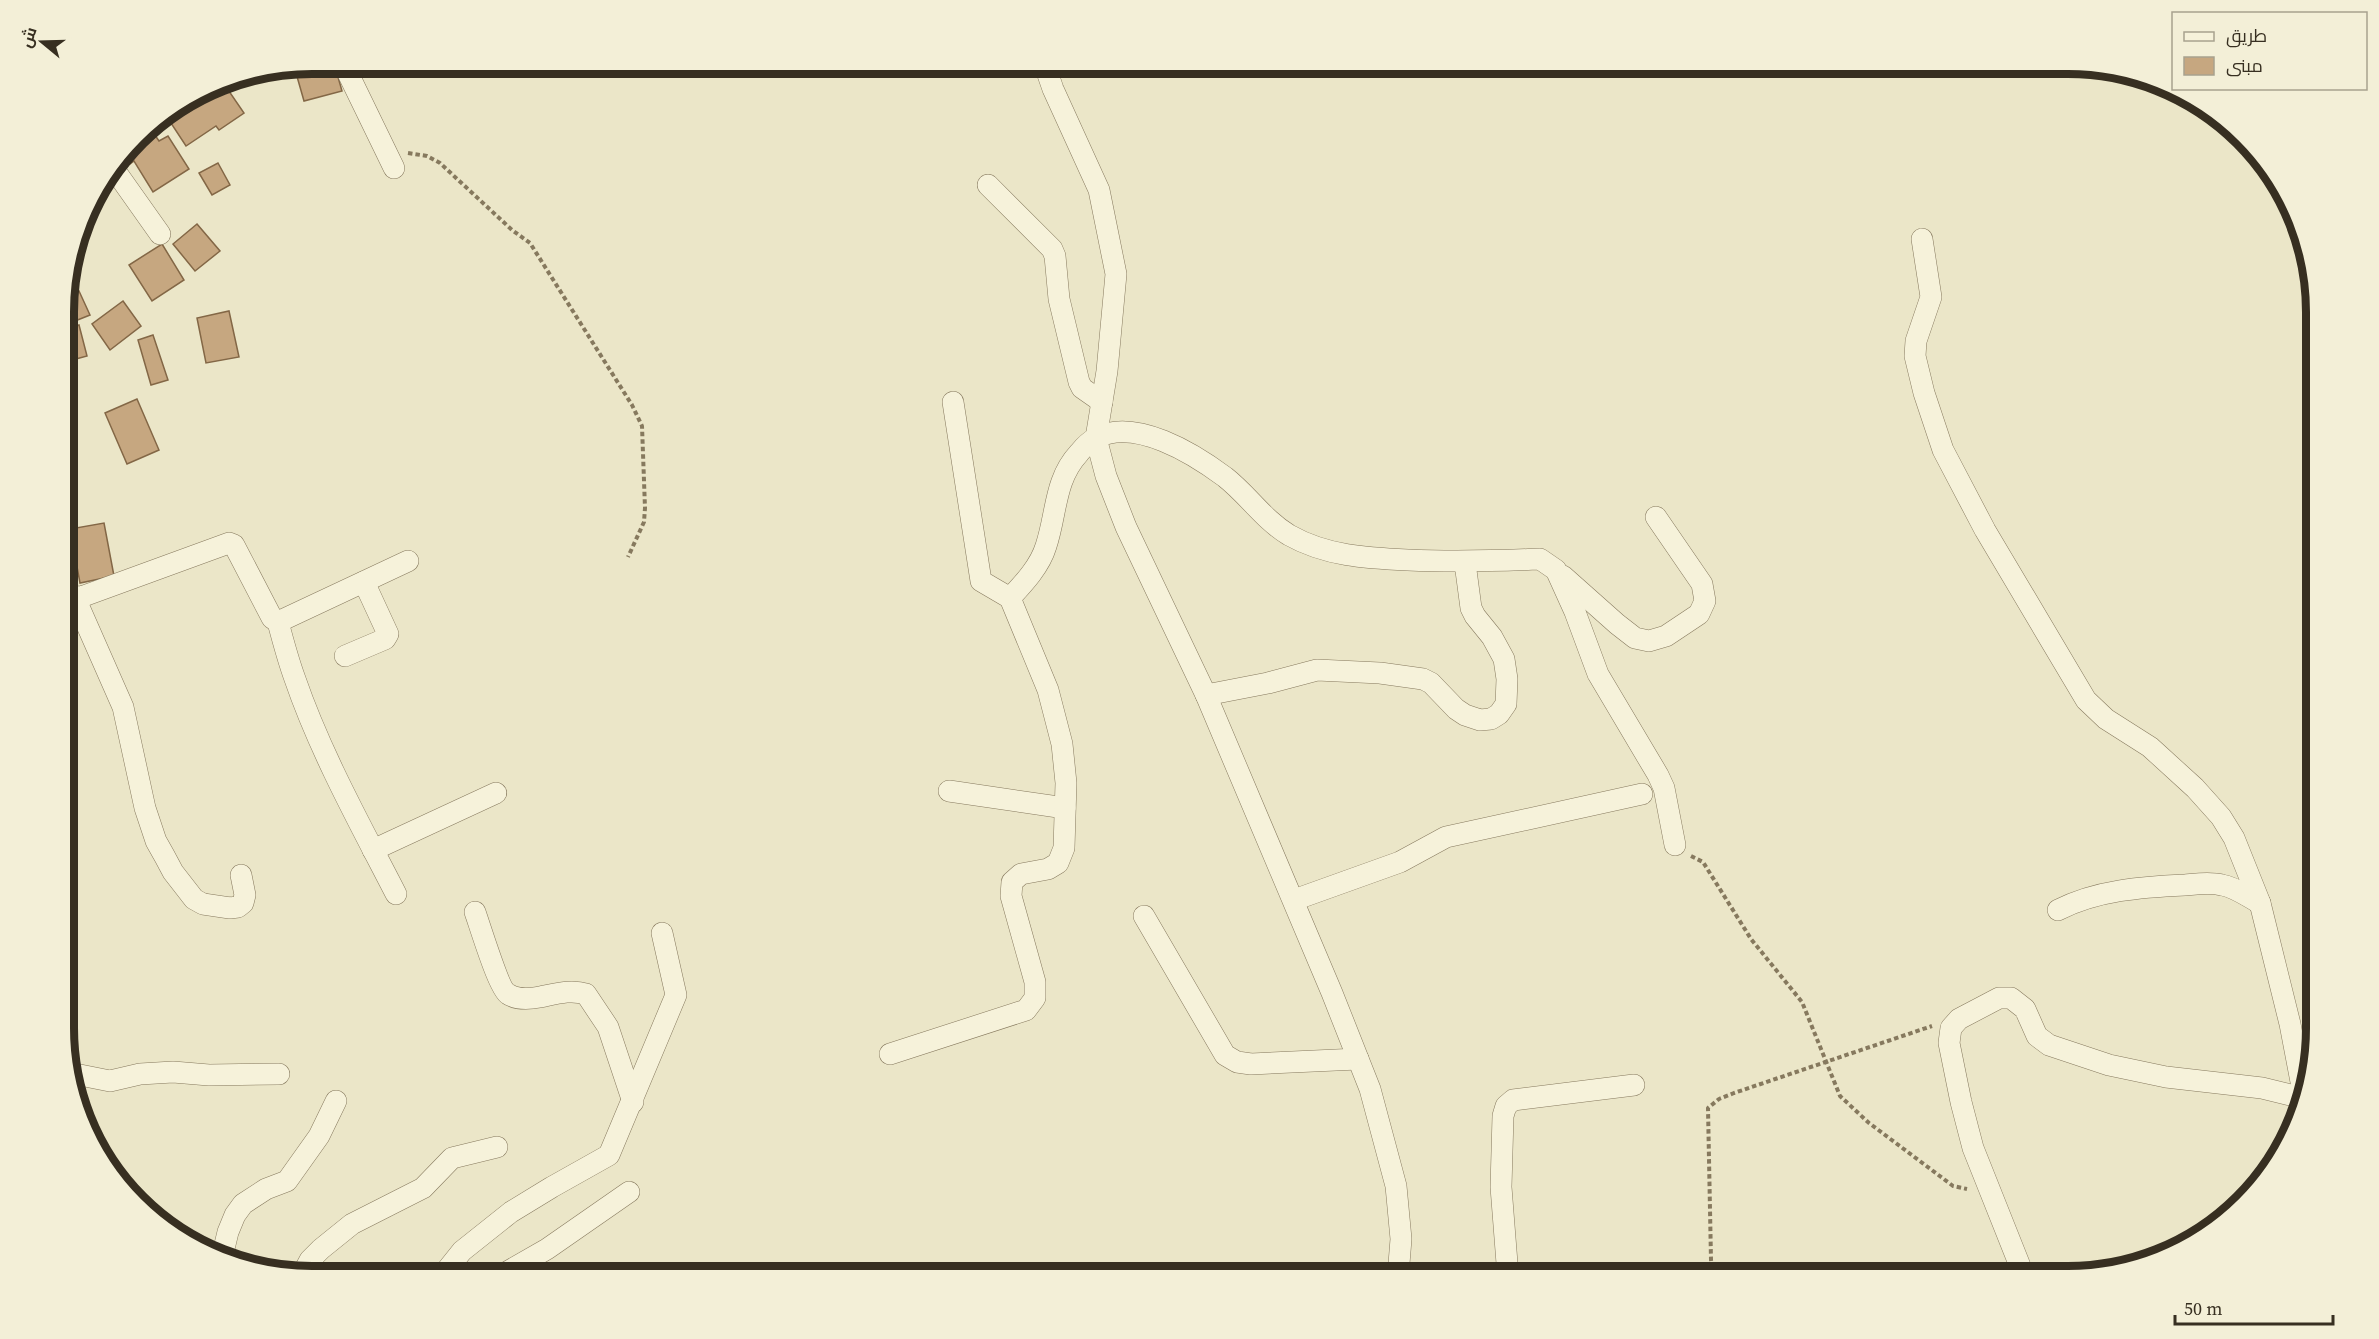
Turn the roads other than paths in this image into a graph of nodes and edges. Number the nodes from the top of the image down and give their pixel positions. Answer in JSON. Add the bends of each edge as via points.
{"nodes":[{"id":1,"x":348,"y":74,"type":"edge"},
{"id":2,"x":1048,"y":74,"type":"edge"},
{"id":3,"x":394,"y":168,"type":"dead end"},
{"id":4,"x":118,"y":174,"type":"edge"},
{"id":5,"x":988,"y":185,"type":"dead end"},
{"id":6,"x":160,"y":234,"type":"dead end"},
{"id":7,"x":1923,"y":239,"type":"dead end"},
{"id":8,"x":953,"y":402,"type":"dead end"},
{"id":9,"x":1102,"y":402,"type":"junction"},
{"id":10,"x":1096,"y":438,"type":"junction"},
{"id":11,"x":1656,"y":516,"type":"dead end"},
{"id":12,"x":408,"y":561,"type":"dead end"},
{"id":13,"x":1465,"y":563,"type":"junction"},
{"id":14,"x":1556,"y":570,"type":"junction"},
{"id":15,"x":364,"y":582,"type":"junction"},
{"id":16,"x":74,"y":592,"type":"edge"},
{"id":17,"x":1010,"y":598,"type":"junction"},
{"id":18,"x":74,"y":602,"type":"edge"},
{"id":19,"x":278,"y":622,"type":"junction"},
{"id":20,"x":345,"y":656,"type":"dead end"},
{"id":21,"x":1206,"y":695,"type":"junction"},
{"id":22,"x":948,"y":791,"type":"dead end"},
{"id":23,"x":496,"y":794,"type":"dead end"},
{"id":24,"x":1642,"y":794,"type":"dead end"},
{"id":25,"x":1065,"y":808,"type":"junction"},
{"id":26,"x":1674,"y":845,"type":"road end"},
{"id":27,"x":373,"y":850,"type":"junction"},
{"id":28,"x":241,"y":875,"type":"dead end"},
{"id":29,"x":396,"y":894,"type":"dead end"},
{"id":30,"x":1294,"y":900,"type":"junction"},
{"id":31,"x":2260,"y":903,"type":"junction"},
{"id":32,"x":2058,"y":910,"type":"dead end"},
{"id":33,"x":475,"y":912,"type":"dead end"},
{"id":34,"x":1144,"y":916,"type":"dead end"},
{"id":35,"x":662,"y":933,"type":"dead end"},
{"id":36,"x":890,"y":1054,"type":"dead end"},
{"id":37,"x":1358,"y":1059,"type":"junction"},
{"id":38,"x":279,"y":1074,"type":"dead end"},
{"id":39,"x":78,"y":1075,"type":"edge"},
{"id":40,"x":2300,"y":1077,"type":"edge"},
{"id":41,"x":1634,"y":1085,"type":"dead end"},
{"id":42,"x":2295,"y":1096,"type":"edge"},
{"id":43,"x":336,"y":1101,"type":"dead end"},
{"id":44,"x":633,"y":1102,"type":"junction"},
{"id":45,"x":497,"y":1147,"type":"dead end"},
{"id":46,"x":629,"y":1192,"type":"dead end"},
{"id":47,"x":224,"y":1248,"type":"edge"},
{"id":48,"x":307,"y":1266,"type":"edge"},
{"id":49,"x":450,"y":1266,"type":"edge"},
{"id":50,"x":519,"y":1266,"type":"edge"},
{"id":51,"x":1399,"y":1266,"type":"edge"},
{"id":52,"x":1507,"y":1266,"type":"edge"},
{"id":53,"x":2020,"y":1266,"type":"edge"}],
"edges":[{"from":1,"to":3,"type":"street"},
{"from":2,"to":9,"type":"street","via":[[1099,190],[1116,274]]},
{"from":4,"to":6,"type":"street"},
{"from":5,"to":9,"type":"street","via":[[1052,249],[1079,382]]},
{"from":7,"to":31,"type":"street","via":[[1931,297],[1916,341],[1916,356],[1943,450],[1964,494],[2086,700],[2106,719],[2150,747],[2221,817],[2234,838]]},
{"from":8,"to":17,"type":"street","via":[[981,581]]},
{"from":9,"to":10,"type":"street"},
{"from":10,"to":13,"type":"street","via":[[1128,432],[1161,440],[1226,478],[1278,528],[1326,551],[1342,556]]},
{"from":10,"to":17,"type":"street","via":[[1069,464],[1058,487],[1046,547],[1024,584]]},
{"from":10,"to":21,"type":"street","via":[[1126,527]]},
{"from":11,"to":14,"type":"street","via":[[1702,584],[1705,601],[1699,614],[1666,636],[1649,641],[1635,638]]},
{"from":12,"to":15,"type":"street"},
{"from":13,"to":14,"type":"street","via":[[1540,559]]},
{"from":13,"to":21,"type":"street","via":[[1471,608],[1504,659],[1508,679],[1506,704],[1491,719],[1465,715],[1423,679],[1380,673],[1317,670]]},
{"from":14,"to":26,"type":"street","via":[[1598,674],[1664,788]]},
{"from":15,"to":19,"type":"street"},
{"from":15,"to":20,"type":"street","via":[[388,634],[385,639]]},
{"from":16,"to":19,"type":"street","via":[[229,543]]},
{"from":17,"to":25,"type":"street","via":[[1048,690],[1062,744]]},
{"from":18,"to":28,"type":"street","via":[[123,707],[145,808],[156,841],[173,872],[194,899],[230,908],[243,903]]},
{"from":19,"to":27,"type":"street","via":[[295,680]]},
{"from":21,"to":30,"type":"street"},
{"from":22,"to":25,"type":"street"},
{"from":23,"to":27,"type":"street"},
{"from":24,"to":30,"type":"street","via":[[1446,837],[1400,862]]},
{"from":25,"to":36,"type":"street","via":[[1064,848],[1058,862],[1048,869],[1021,874],[1012,882],[1011,896],[1035,982],[1035,998],[1026,1010]]},
{"from":27,"to":29,"type":"street"},
{"from":30,"to":37,"type":"street"},
{"from":31,"to":32,"type":"street","via":[[2222,885],[2202,884],[2144,887],[2093,896]]},
{"from":31,"to":40,"type":"street"},
{"from":33,"to":44,"type":"street","via":[[504,992],[528,999],[570,992],[586,994],[608,1028]]},
{"from":34,"to":37,"type":"street","via":[[1225,1054],[1237,1062],[1251,1064]]},
{"from":35,"to":44,"type":"street","via":[[676,995]]},
{"from":37,"to":51,"type":"street","via":[[1396,1186],[1401,1239]]},
{"from":38,"to":39,"type":"street","via":[[173,1072],[110,1081]]},
{"from":41,"to":52,"type":"street","via":[[1513,1100],[1506,1106],[1501,1187]]},
{"from":42,"to":53,"type":"street","via":[[2262,1088],[2155,1075],[2049,1045],[2037,1036],[2025,1009],[2011,998],[1999,998],[1959,1019],[1951,1028],[1949,1043],[1973,1149]]},
{"from":43,"to":47,"type":"street","via":[[319,1136],[287,1181],[243,1204]]},
{"from":44,"to":49,"type":"street","via":[[609,1155],[511,1212],[462,1251]]},
{"from":45,"to":48,"type":"street","via":[[452,1158],[423,1188],[352,1224]]},
{"from":46,"to":50,"type":"street"}]}
